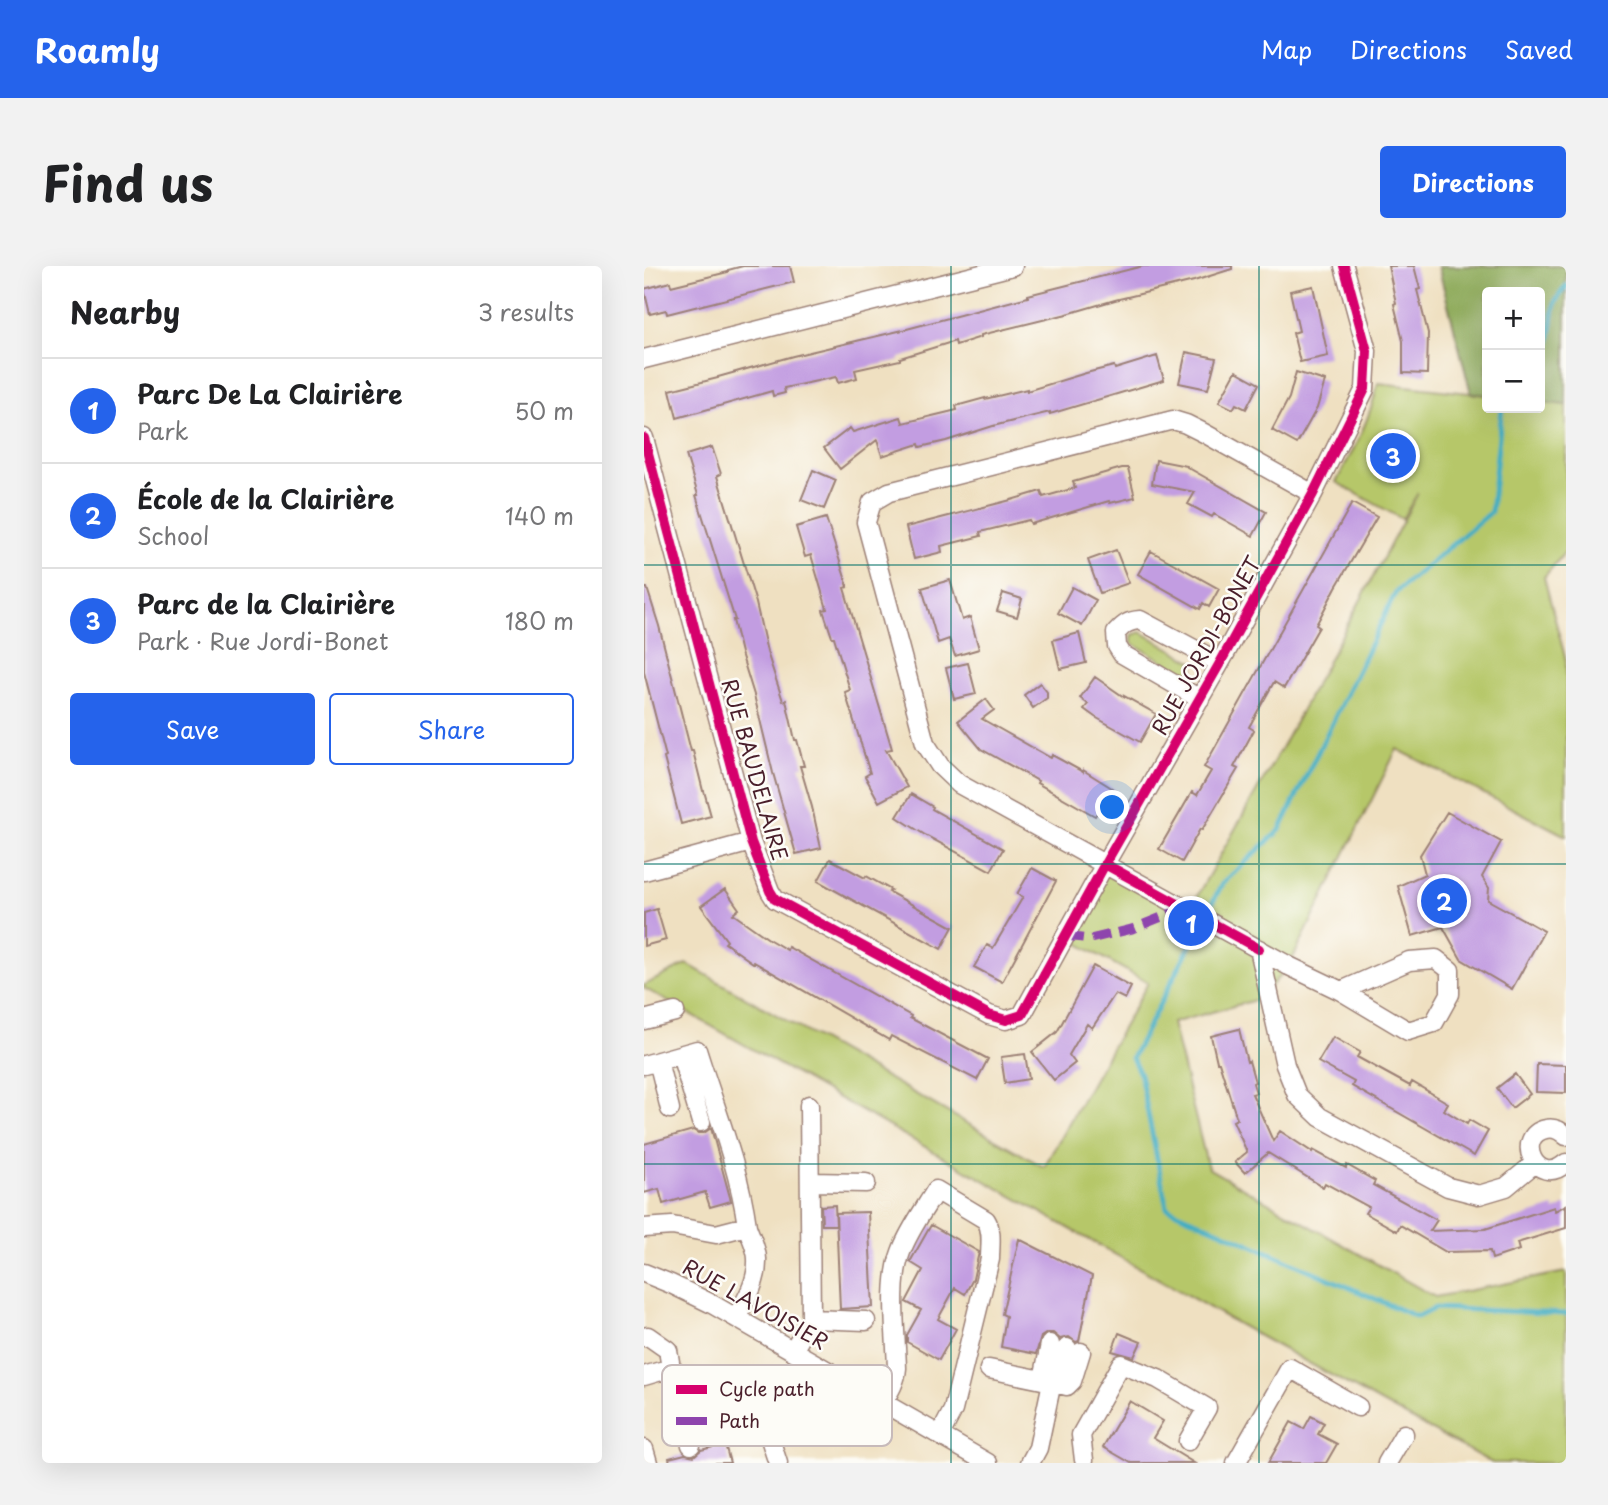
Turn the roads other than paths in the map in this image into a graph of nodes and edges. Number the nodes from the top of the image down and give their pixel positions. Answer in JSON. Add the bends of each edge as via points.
{"nodes":[{"id":1,"x":1013,"y":266,"type":"edge"},
{"id":2,"x":1344,"y":266,"type":"edge"},
{"id":3,"x":644,"y":359,"type":"edge"},
{"id":4,"x":644,"y":438,"type":"edge"},
{"id":5,"x":1313,"y":494,"type":"junction"},
{"id":6,"x":1220,"y":663,"type":"junction"},
{"id":7,"x":1200,"y":699,"type":"junction"},
{"id":8,"x":751,"y":842,"type":"junction"},
{"id":9,"x":1105,"y":864,"type":"junction"},
{"id":10,"x":644,"y":871,"type":"edge"},
{"id":11,"x":1259,"y":949,"type":"junction"},
{"id":12,"x":1341,"y":991,"type":"junction"},
{"id":13,"x":675,"y":1012,"type":"dead end"},
{"id":14,"x":644,"y":1020,"type":"edge"},
{"id":15,"x":1006,"y":1020,"type":"joint"},
{"id":16,"x":681,"y":1055,"type":"junction"},
{"id":17,"x":651,"y":1063,"type":"edge"},
{"id":18,"x":810,"y":1105,"type":"dead end"},
{"id":19,"x":670,"y":1109,"type":"dead end"},
{"id":20,"x":701,"y":1122,"type":"dead end"},
{"id":21,"x":1566,"y":1136,"type":"edge"},
{"id":22,"x":1535,"y":1163,"type":"junction"},
{"id":23,"x":1566,"y":1163,"type":"edge"},
{"id":24,"x":810,"y":1182,"type":"junction"},
{"id":25,"x":866,"y":1183,"type":"dead end"},
{"id":26,"x":747,"y":1226,"type":"junction"},
{"id":27,"x":644,"y":1228,"type":"edge"},
{"id":28,"x":644,"y":1273,"type":"edge"},
{"id":29,"x":736,"y":1318,"type":"junction"},
{"id":30,"x":811,"y":1319,"type":"junction"},
{"id":31,"x":866,"y":1321,"type":"dead end"},
{"id":32,"x":644,"y":1337,"type":"edge"},
{"id":33,"x":1066,"y":1348,"type":"dead end"},
{"id":34,"x":793,"y":1351,"type":"junction"},
{"id":35,"x":670,"y":1365,"type":"edge"},
{"id":36,"x":818,"y":1365,"type":"edge"},
{"id":37,"x":989,"y":1369,"type":"dead end"},
{"id":38,"x":662,"y":1371,"type":"edge"},
{"id":39,"x":644,"y":1376,"type":"edge"},
{"id":40,"x":1047,"y":1381,"type":"junction"},
{"id":41,"x":892,"y":1387,"type":"edge"},
{"id":42,"x":892,"y":1407,"type":"edge"},
{"id":43,"x":1358,"y":1407,"type":"dead end"},
{"id":44,"x":1404,"y":1434,"type":"dead end"},
{"id":45,"x":940,"y":1435,"type":"junction"},
{"id":46,"x":1188,"y":1441,"type":"dead end"},
{"id":47,"x":772,"y":1446,"type":"edge"},
{"id":48,"x":644,"y":1449,"type":"edge"},
{"id":49,"x":1085,"y":1462,"type":"edge"},
{"id":50,"x":648,"y":1463,"type":"edge"},
{"id":51,"x":778,"y":1463,"type":"edge"},
{"id":52,"x":988,"y":1463,"type":"edge"},
{"id":53,"x":1030,"y":1463,"type":"edge"},
{"id":54,"x":1237,"y":1463,"type":"edge"},
{"id":55,"x":1387,"y":1463,"type":"edge"}],
"edges":[{"from":1,"to":3,"type":"street"},
{"from":2,"to":5,"type":"street","name":"RUE JORDI-BONET","via":[[1367,351],[1365,389]]},
{"from":4,"to":8,"type":"street","name":"RUE BAUDELAIRE"},
{"from":5,"to":6,"type":"street","name":"RUE JORDI-BONET"},
{"from":5,"to":9,"type":"street","via":[[1173,420],[889,492],[872,502],[866,522],[925,743],[959,784]]},
{"from":6,"to":7,"type":"street","name":"RUE JORDI-BONET"},
{"from":6,"to":7,"type":"street","name":"RUE JORDI-BONET","via":[[1140,620],[1124,623],[1116,633],[1122,654]]},
{"from":7,"to":9,"type":"street","name":"RUE JORDI-BONET"},
{"from":8,"to":10,"type":"street"},
{"from":8,"to":15,"type":"street","name":"RUE BAUDELAIRE","via":[[770,891],[780,903]]},
{"from":9,"to":11,"type":"street"},
{"from":9,"to":15,"type":"street","name":"RUE JORDI-BONET","via":[[1021,1015]]},
{"from":11,"to":12,"type":"street"},
{"from":11,"to":22,"type":"street","via":[[1285,1065],[1297,1096],[1320,1117],[1448,1187],[1479,1195],[1506,1187]]},
{"from":12,"to":12,"type":"street","via":[[1408,1031],[1434,1023],[1450,994],[1450,970],[1436,959],[1409,961]]},
{"from":13,"to":14,"type":"street"},
{"from":16,"to":17,"type":"street"},
{"from":16,"to":20,"type":"street"},
{"from":16,"to":26,"type":"street","via":[[696,1050],[733,1164]]},
{"from":17,"to":19,"type":"street"},
{"from":18,"to":24,"type":"street"},
{"from":21,"to":22,"type":"street","via":[[1548,1128],[1535,1135],[1530,1146]]},
{"from":22,"to":23,"type":"street","via":[[1547,1170]]},
{"from":24,"to":25,"type":"street"},
{"from":24,"to":30,"type":"street"},
{"from":26,"to":27,"type":"street","via":[[716,1234],[672,1226]]},
{"from":26,"to":29,"type":"street","via":[[756,1251],[756,1272]]},
{"from":28,"to":29,"type":"street","name":"RUE LAVOISIER"},
{"from":29,"to":34,"type":"street","name":"RUE LAVOISIER"},
{"from":30,"to":31,"type":"street"},
{"from":30,"to":34,"type":"street"},
{"from":32,"to":35,"type":"street","via":[[668,1350]]},
{"from":33,"to":40,"type":"street","via":[[1061,1374]]},
{"from":34,"to":36,"type":"street","name":"RUE LAVOISIER"},
{"from":37,"to":40,"type":"street"},
{"from":38,"to":39,"type":"street"},
{"from":40,"to":53,"type":"street","via":[[1038,1448]]},
{"from":41,"to":45,"type":"street","via":[[897,1368],[898,1262],[936,1190],[986,1220],[990,1236],[990,1259],[953,1410]]},
{"from":42,"to":45,"type":"street","name":"RUE LAVOISIER"},
{"from":43,"to":54,"type":"street","via":[[1290,1368]]},
{"from":44,"to":55,"type":"street"},
{"from":45,"to":52,"type":"street","name":"RUE LAVOISIER"},
{"from":46,"to":49,"type":"street","via":[[1207,1408],[1121,1364],[1081,1435]]},
{"from":47,"to":51,"type":"street"},
{"from":48,"to":50,"type":"street"}]}
